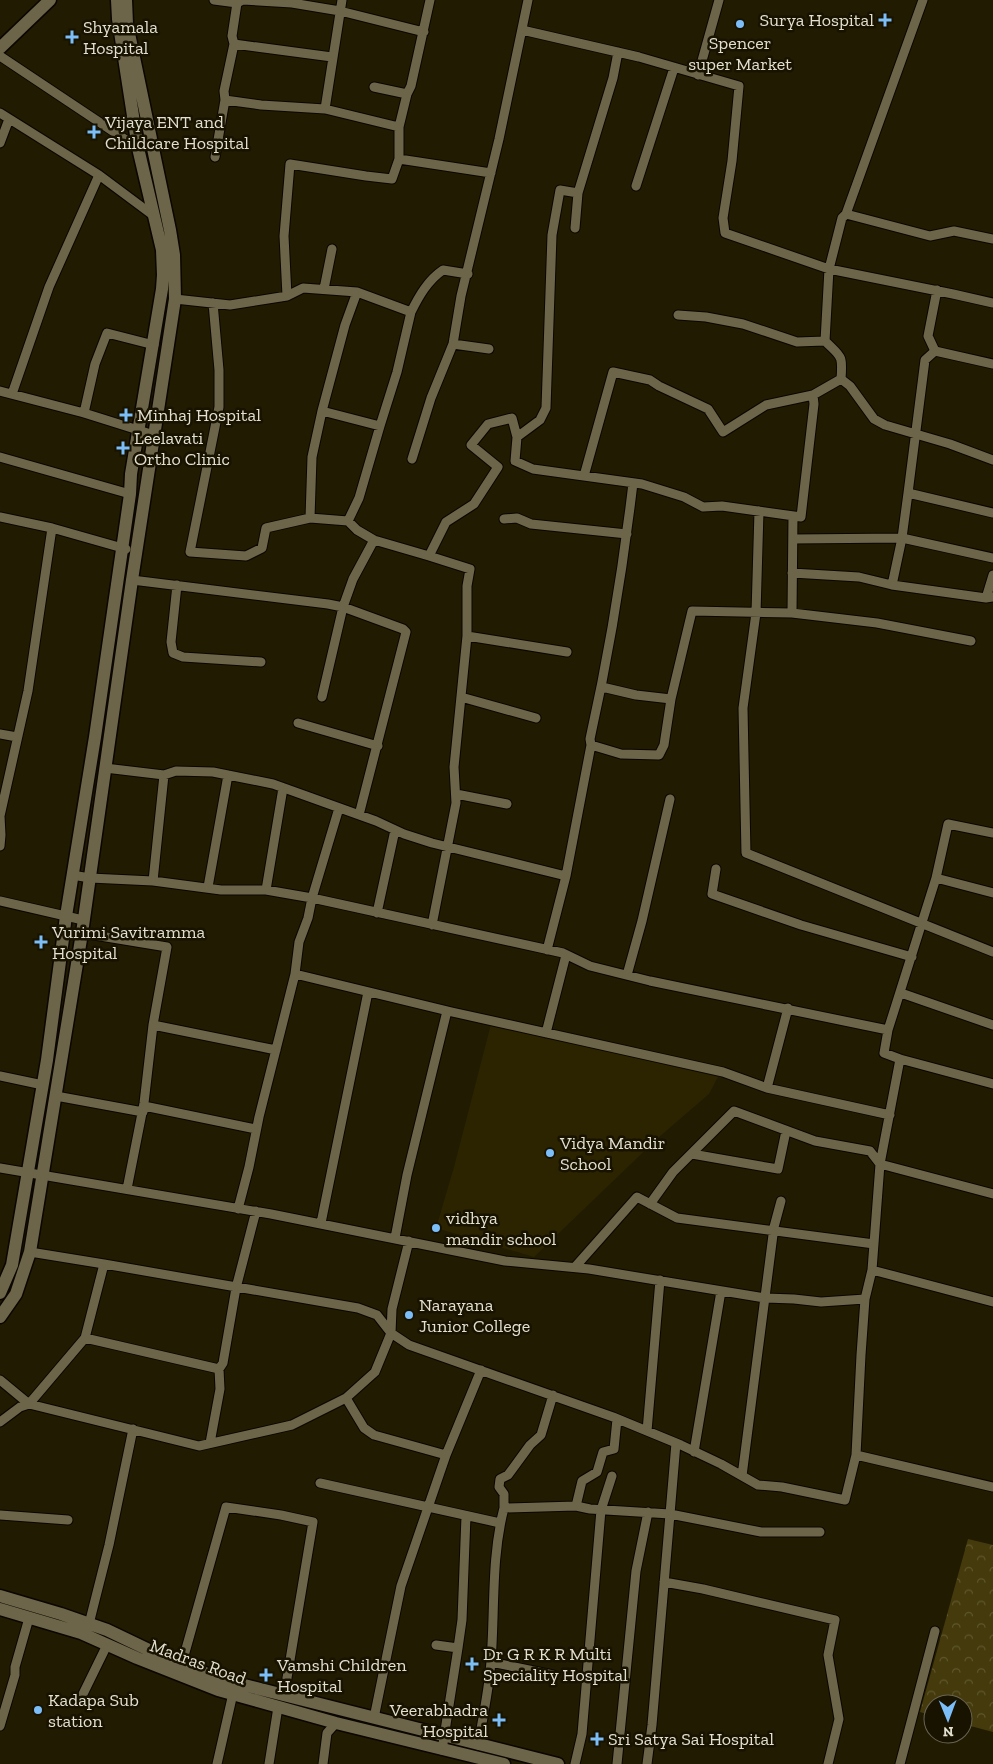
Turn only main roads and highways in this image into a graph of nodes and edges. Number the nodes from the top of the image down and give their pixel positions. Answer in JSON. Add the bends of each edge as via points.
{"nodes":[{"id":1,"x":50,"y":0,"type":"edge"},
{"id":2,"x":117,"y":0,"type":"edge"},
{"id":3,"x":126,"y":0,"type":"edge"},
{"id":4,"x":0,"y":48,"type":"edge"},
{"id":5,"x":161,"y":216,"type":"junction"},
{"id":6,"x":169,"y":275,"type":"junction"},
{"id":7,"x":0,"y":1293,"type":"edge"},
{"id":8,"x":0,"y":1316,"type":"edge"},
{"id":9,"x":0,"y":1596,"type":"edge"},
{"id":10,"x":0,"y":1609,"type":"edge"},
{"id":11,"x":234,"y":1689,"type":"junction"},
{"id":12,"x":281,"y":1701,"type":"junction"},
{"id":13,"x":470,"y":1760,"type":"edge"},
{"id":14,"x":504,"y":1764,"type":"edge"},
{"id":15,"x":558,"y":1764,"type":"edge"}],
"edges":[{"from":1,"to":4,"type":"main road"},
{"from":2,"to":5,"type":"main road","via":[[138,148]]},
{"from":3,"to":5,"type":"main road","via":[[130,43]]},
{"from":5,"to":6,"type":"main road","via":[[174,255]]},
{"from":6,"to":7,"type":"main road","via":[[162,289],[138,431],[28,1173],[12,1265]]},
{"from":6,"to":8,"type":"main road","via":[[175,299],[56,1096],[30,1252],[16,1294]]},
{"from":9,"to":11,"type":"main road","via":[[107,1630],[220,1679]]},
{"from":10,"to":11,"type":"main road","name":"Madras Road","via":[[81,1633],[218,1690]]},
{"from":11,"to":12,"type":"main road"},
{"from":12,"to":13,"type":"main road","via":[[336,1723]]},
{"from":12,"to":15,"type":"main road","via":[[374,1718]]},
{"from":13,"to":14,"type":"main road"}]}
